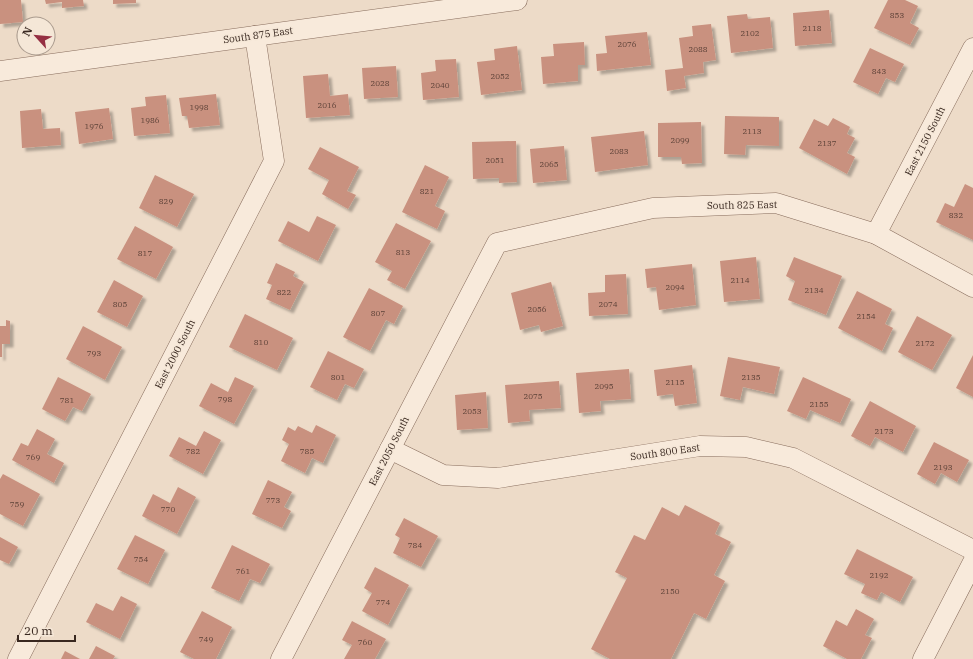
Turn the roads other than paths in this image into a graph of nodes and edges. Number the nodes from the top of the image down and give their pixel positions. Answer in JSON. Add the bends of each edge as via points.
{"nodes":[{"id":1,"x":516,"y":0,"type":"edge"},
{"id":2,"x":255,"y":36,"type":"junction"},
{"id":3,"x":973,"y":48,"type":"edge"},
{"id":4,"x":0,"y":71,"type":"edge"},
{"id":5,"x":876,"y":234,"type":"junction"},
{"id":6,"x":497,"y":243,"type":"joint"},
{"id":7,"x":973,"y":287,"type":"edge"},
{"id":8,"x":390,"y":449,"type":"junction"},
{"id":9,"x":973,"y":550,"type":"edge"},
{"id":10,"x":973,"y":562,"type":"edge"},
{"id":11,"x":18,"y":659,"type":"edge"},
{"id":12,"x":281,"y":659,"type":"edge"},
{"id":13,"x":923,"y":659,"type":"edge"}],
"edges":[{"from":1,"to":2,"type":"street","name":"South 875 East"},
{"from":2,"to":4,"type":"street","name":"South 875 East"},
{"from":2,"to":11,"type":"street","name":"East 2000 South","via":[[274,161]]},
{"from":3,"to":5,"type":"street","name":"East 2150 South"},
{"from":5,"to":6,"type":"street","name":"South 825 East","via":[[776,203],[653,208]]},
{"from":5,"to":7,"type":"street","name":"South 825 East"},
{"from":6,"to":8,"type":"street","name":"East 2050 South"},
{"from":8,"to":9,"type":"street","name":"South 800 East","via":[[443,475],[498,478],[700,446],[746,447],[793,458]]},
{"from":8,"to":12,"type":"street","name":"East 2050 South"},
{"from":10,"to":13,"type":"street"}]}
